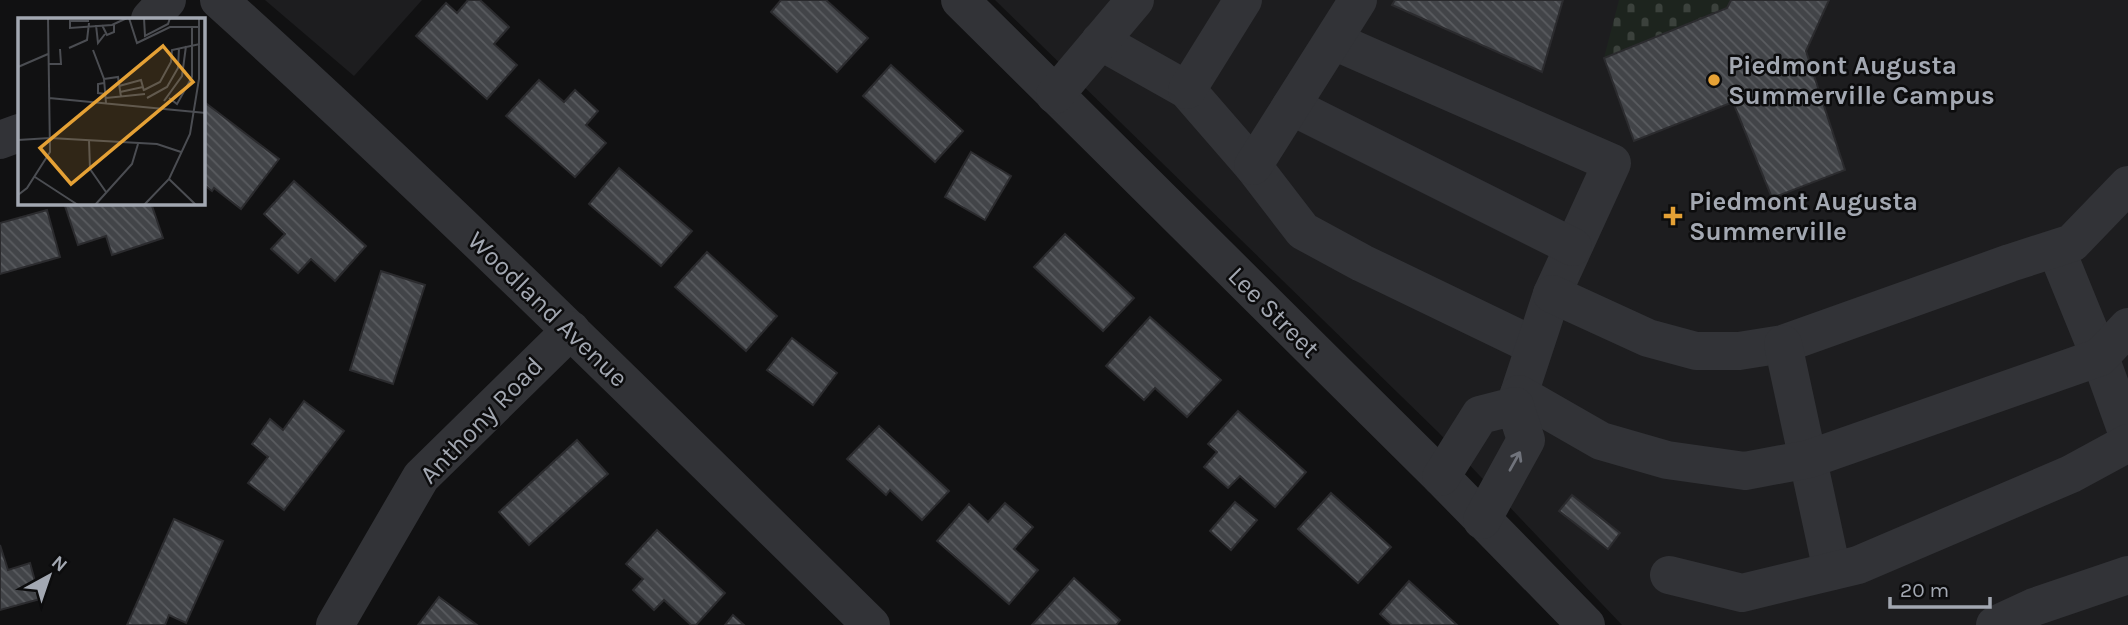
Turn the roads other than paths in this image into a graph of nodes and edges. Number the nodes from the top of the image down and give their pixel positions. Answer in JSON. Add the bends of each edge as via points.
{"nodes":[{"id":1,"x":167,"y":0,"type":"edge"},
{"id":2,"x":219,"y":0,"type":"edge"},
{"id":3,"x":960,"y":0,"type":"edge"},
{"id":4,"x":1243,"y":0,"type":"edge"},
{"id":5,"x":1358,"y":0,"type":"edge"},
{"id":6,"x":1131,"y":1,"type":"edge"},
{"id":7,"x":151,"y":18,"type":"edge"},
{"id":8,"x":1100,"y":41,"type":"junction"},
{"id":9,"x":1334,"y":41,"type":"junction"},
{"id":10,"x":1186,"y":90,"type":"junction"},
{"id":11,"x":1055,"y":95,"type":"junction"},
{"id":12,"x":1291,"y":106,"type":"junction"},
{"id":13,"x":18,"y":133,"type":"edge"},
{"id":14,"x":0,"y":141,"type":"edge"},
{"id":15,"x":1253,"y":166,"type":"junction"},
{"id":16,"x":2128,"y":185,"type":"edge"},
{"id":17,"x":1573,"y":247,"type":"junction"},
{"id":18,"x":2056,"y":249,"type":"junction"},
{"id":19,"x":1552,"y":294,"type":"junction"},
{"id":20,"x":2128,"y":327,"type":"edge"},
{"id":21,"x":571,"y":330,"type":"junction"},
{"id":22,"x":1783,"y":344,"type":"junction"},
{"id":23,"x":1534,"y":346,"type":"junction"},
{"id":24,"x":2100,"y":357,"type":"junction"},
{"id":25,"x":1517,"y":400,"type":"junction"},
{"id":26,"x":2128,"y":435,"type":"edge"},
{"id":27,"x":2128,"y":443,"type":"edge"},
{"id":28,"x":1809,"y":459,"type":"junction"},
{"id":29,"x":1441,"y":477,"type":"junction"},
{"id":30,"x":1482,"y":520,"type":"junction"},
{"id":31,"x":1832,"y":571,"type":"junction"},
{"id":32,"x":1669,"y":575,"type":"dead end"},
{"id":33,"x":2128,"y":576,"type":"edge"},
{"id":34,"x":1740,"y":609,"type":"edge"},
{"id":35,"x":335,"y":625,"type":"edge"},
{"id":36,"x":871,"y":625,"type":"edge"},
{"id":37,"x":1586,"y":625,"type":"edge"},
{"id":38,"x":1995,"y":625,"type":"edge"}],
"edges":[{"from":1,"to":7,"type":"street"},
{"from":2,"to":21,"type":"street","name":"Woodland Avenue"},
{"from":3,"to":11,"type":"street","name":"Lee Street"},
{"from":4,"to":10,"type":"street"},
{"from":5,"to":9,"type":"street"},
{"from":6,"to":8,"type":"street"},
{"from":8,"to":10,"type":"street"},
{"from":8,"to":11,"type":"street"},
{"from":9,"to":12,"type":"street"},
{"from":9,"to":17,"type":"street","via":[[1612,163]]},
{"from":10,"to":15,"type":"street"},
{"from":11,"to":29,"type":"street","name":"Lee Street"},
{"from":12,"to":15,"type":"street"},
{"from":12,"to":17,"type":"street"},
{"from":13,"to":14,"type":"street"},
{"from":15,"to":23,"type":"street","via":[[1303,231]]},
{"from":16,"to":18,"type":"street","via":[[2072,243]]},
{"from":17,"to":19,"type":"street"},
{"from":18,"to":22,"type":"street"},
{"from":18,"to":24,"type":"street"},
{"from":19,"to":22,"type":"street","via":[[1648,338],[1696,351]]},
{"from":19,"to":23,"type":"street"},
{"from":20,"to":24,"type":"street"},
{"from":21,"to":35,"type":"street","name":"Anthony Road","via":[[421,477]]},
{"from":21,"to":36,"type":"street","name":"Woodland Avenue"},
{"from":22,"to":28,"type":"street"},
{"from":23,"to":25,"type":"street"},
{"from":24,"to":26,"type":"street"},
{"from":24,"to":28,"type":"street"},
{"from":25,"to":28,"type":"street","via":[[1601,440],[1667,460],[1745,471]]},
{"from":25,"to":29,"type":"street","via":[[1479,415]]},
{"from":30,"to":25,"type":"street","one_way":true,"via":[[1526,440]]},
{"from":27,"to":31,"type":"street","via":[[2071,474],[1858,565]]},
{"from":28,"to":31,"type":"street"},
{"from":29,"to":30,"type":"street","name":"Lee Street"},
{"from":30,"to":37,"type":"street","name":"Lee Street"},
{"from":31,"to":34,"type":"street"},
{"from":32,"to":34,"type":"street"},
{"from":33,"to":38,"type":"street"}]}
